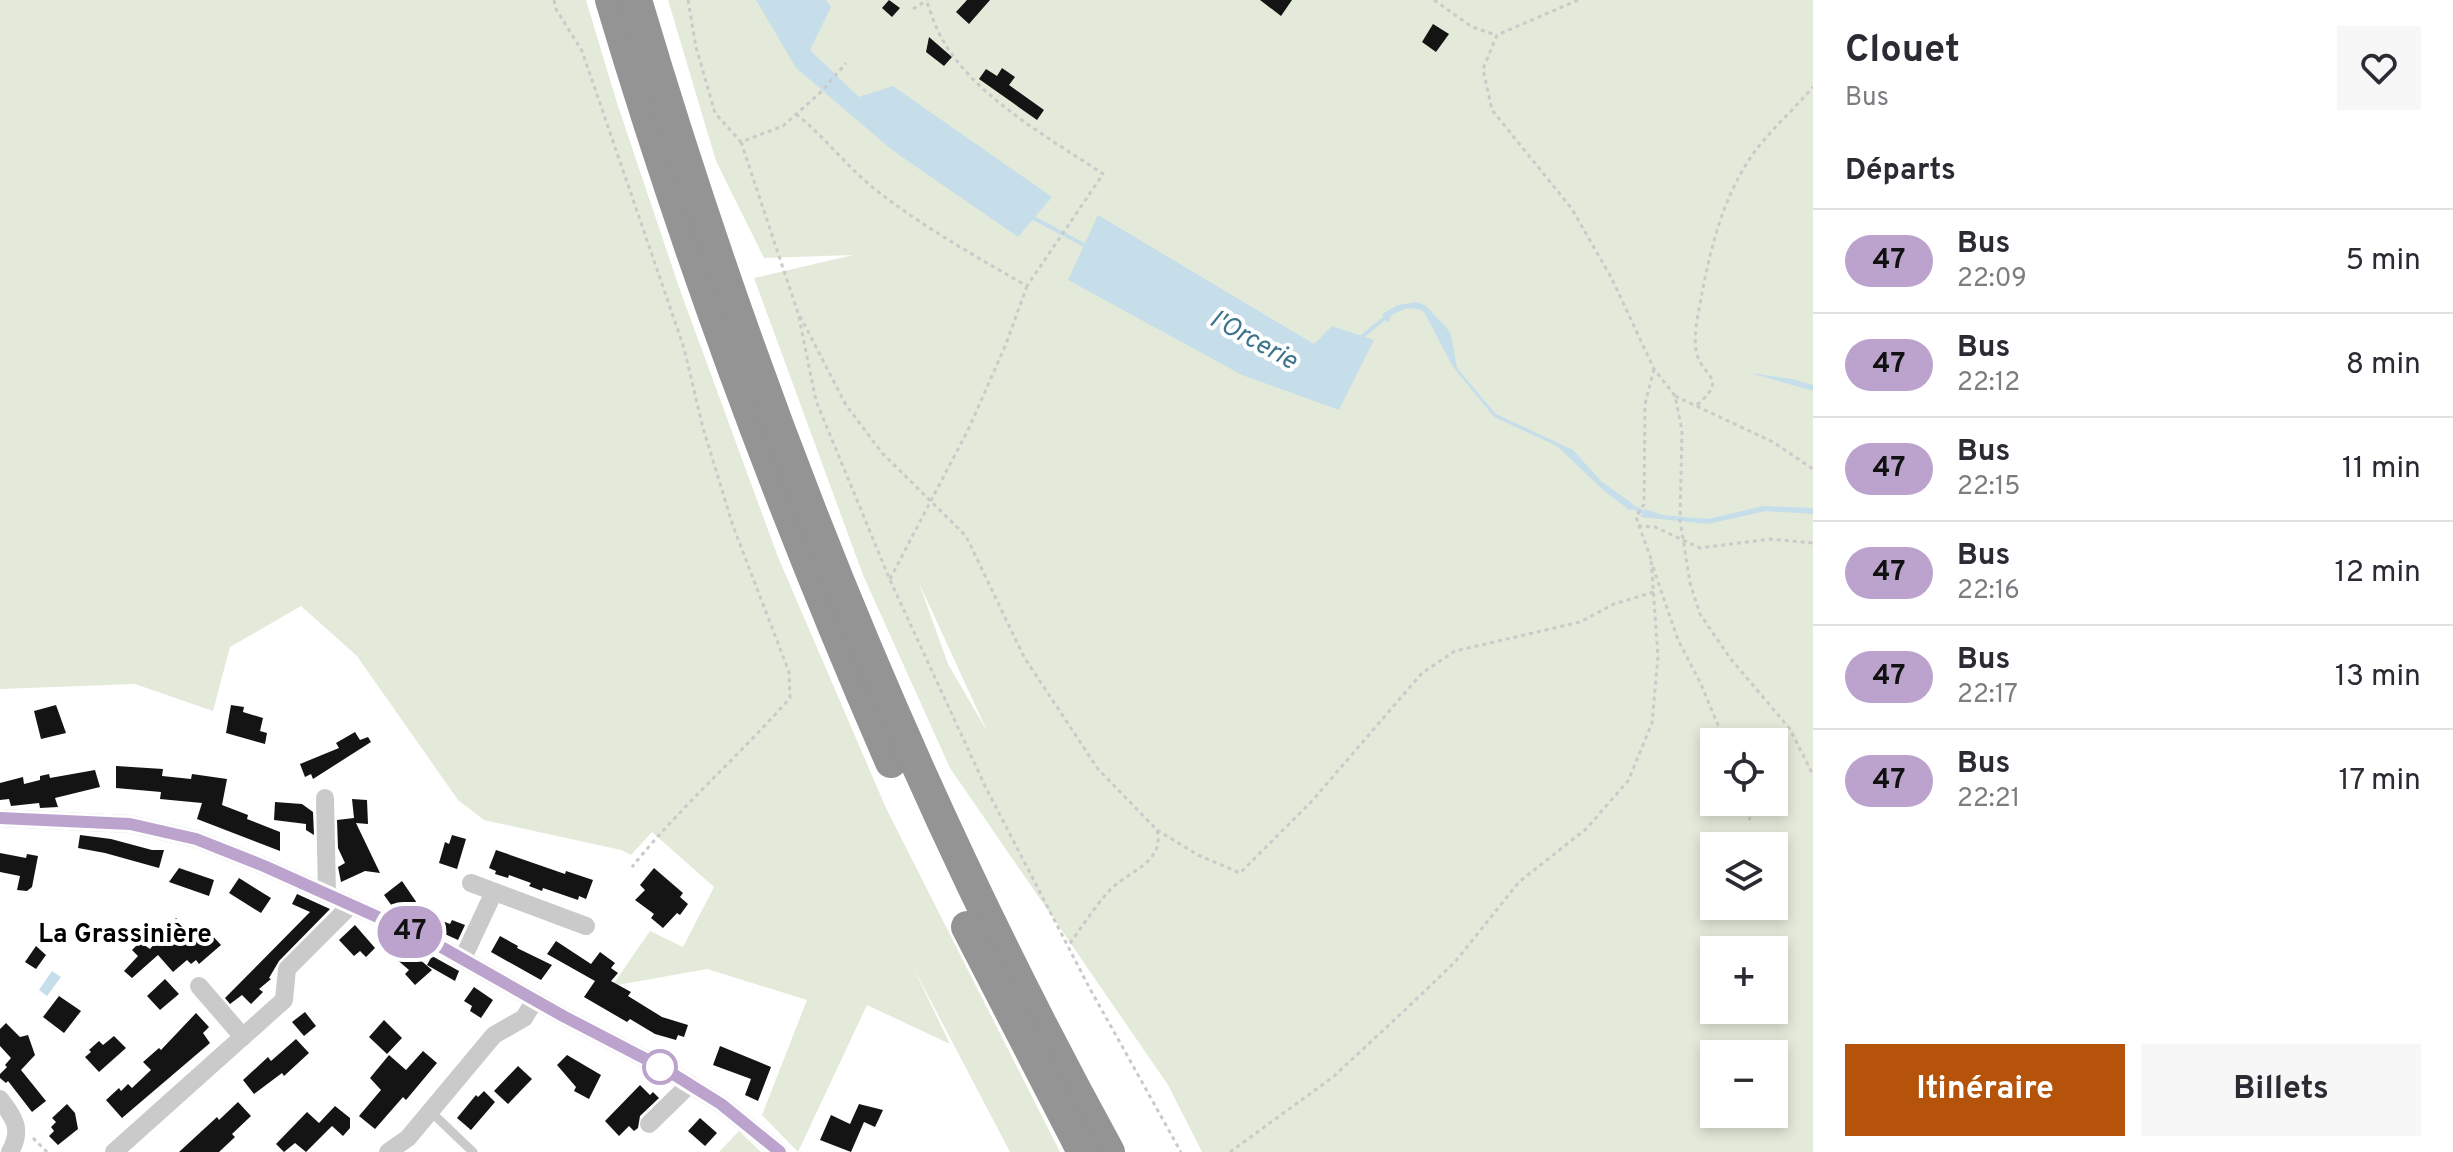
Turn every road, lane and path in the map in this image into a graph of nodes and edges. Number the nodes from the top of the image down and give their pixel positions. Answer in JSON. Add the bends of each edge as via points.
{"nodes":[{"id":1,"x":554,"y":0,"type":"edge"},
{"id":2,"x":611,"y":0,"type":"edge"},
{"id":3,"x":636,"y":0,"type":"edge"},
{"id":4,"x":688,"y":0,"type":"edge"},
{"id":5,"x":927,"y":0,"type":"edge"},
{"id":6,"x":1434,"y":0,"type":"edge"},
{"id":7,"x":1578,"y":0,"type":"edge"},
{"id":8,"x":913,"y":9,"type":"dead end"},
{"id":9,"x":1497,"y":35,"type":"junction"},
{"id":10,"x":846,"y":63,"type":"dead end"},
{"id":11,"x":1813,"y":87,"type":"edge"},
{"id":12,"x":796,"y":114,"type":"junction"},
{"id":13,"x":741,"y":142,"type":"junction"},
{"id":14,"x":1027,"y":286,"type":"junction"},
{"id":15,"x":798,"y":313,"type":"junction"},
{"id":16,"x":1654,"y":369,"type":"junction"},
{"id":17,"x":1675,"y":396,"type":"junction"},
{"id":18,"x":1697,"y":405,"type":"junction"},
{"id":19,"x":1813,"y":469,"type":"edge"},
{"id":20,"x":930,"y":501,"type":"junction"},
{"id":21,"x":1638,"y":526,"type":"junction"},
{"id":22,"x":1683,"y":541,"type":"junction"},
{"id":23,"x":1813,"y":543,"type":"edge"},
{"id":24,"x":1651,"y":559,"type":"junction"},
{"id":25,"x":890,"y":580,"type":"junction"},
{"id":26,"x":1655,"y":592,"type":"junction"},
{"id":27,"x":1719,"y":728,"type":"edge"},
{"id":28,"x":1813,"y":775,"type":"edge"},
{"id":29,"x":325,"y":798,"type":"dead end"},
{"id":30,"x":1749,"y":816,"type":"edge"},
{"id":31,"x":0,"y":818,"type":"edge"},
{"id":32,"x":1750,"y":820,"type":"dead end"},
{"id":33,"x":1157,"y":830,"type":"junction"},
{"id":34,"x":632,"y":867,"type":"dead end"},
{"id":35,"x":471,"y":883,"type":"dead end"},
{"id":36,"x":494,"y":892,"type":"junction"},
{"id":37,"x":327,"y":894,"type":"junction"},
{"id":38,"x":351,"y":905,"type":"junction"},
{"id":39,"x":586,"y":926,"type":"dead end"},
{"id":40,"x":1068,"y":946,"type":"junction"},
{"id":41,"x":463,"y":958,"type":"junction"},
{"id":42,"x":199,"y":986,"type":"dead end"},
{"id":43,"x":535,"y":1000,"type":"junction"},
{"id":44,"x":243,"y":1037,"type":"junction"},
{"id":45,"x":690,"y":1084,"type":"junction"},
{"id":46,"x":0,"y":1099,"type":"edge"},
{"id":47,"x":429,"y":1110,"type":"junction"},
{"id":48,"x":649,"y":1124,"type":"dead end"},
{"id":49,"x":18,"y":1131,"type":"junction"},
{"id":50,"x":10,"y":1152,"type":"edge"},
{"id":51,"x":47,"y":1152,"type":"edge"},
{"id":52,"x":114,"y":1152,"type":"edge"},
{"id":53,"x":388,"y":1152,"type":"edge"},
{"id":54,"x":473,"y":1152,"type":"edge"},
{"id":55,"x":780,"y":1152,"type":"edge"},
{"id":56,"x":1083,"y":1152,"type":"edge"},
{"id":57,"x":1109,"y":1152,"type":"edge"},
{"id":58,"x":1181,"y":1152,"type":"edge"},
{"id":59,"x":1230,"y":1152,"type":"edge"}],
"edges":[{"from":1,"to":34,"type":"path","via":[[582,51],[684,348],[733,526],[789,672],[790,698]]},
{"from":2,"to":56,"type":"highway","via":[[685,234],[828,614],[959,911]]},
{"from":3,"to":57,"type":"highway","via":[[727,282],[850,608],[977,898]]},
{"from":4,"to":13,"type":"path","via":[[715,113]]},
{"from":5,"to":8,"type":"path"},
{"from":5,"to":14,"type":"path","via":[[939,35],[961,68],[1008,110],[1103,174]]},
{"from":6,"to":9,"type":"path","via":[[1472,27]]},
{"from":7,"to":9,"type":"path"},
{"from":9,"to":16,"type":"path","via":[[1483,69],[1492,110],[1572,209]]},
{"from":10,"to":12,"type":"path"},
{"from":11,"to":18,"type":"path","via":[[1759,146],[1724,205],[1696,342],[1697,357],[1713,384]]},
{"from":12,"to":13,"type":"path","via":[[783,126]]},
{"from":12,"to":14,"type":"path","via":[[873,188],[918,222]]},
{"from":13,"to":15,"type":"path"},
{"from":14,"to":20,"type":"path","via":[[969,428]]},
{"from":15,"to":20,"type":"path","via":[[846,405],[882,453]]},
{"from":15,"to":25,"type":"path","via":[[816,401]]},
{"from":16,"to":17,"type":"path"},
{"from":16,"to":21,"type":"path","via":[[1645,404],[1644,504],[1636,517]]},
{"from":17,"to":18,"type":"path"},
{"from":17,"to":22,"type":"path","via":[[1682,430]]},
{"from":18,"to":19,"type":"path","via":[[1773,442]]},
{"from":20,"to":25,"type":"path"},
{"from":20,"to":33,"type":"path","via":[[966,536],[1024,657],[1098,769]]},
{"from":21,"to":22,"type":"path","via":[[1655,527]]},
{"from":21,"to":24,"type":"path"},
{"from":22,"to":23,"type":"path","via":[[1700,548],[1770,539]]},
{"from":22,"to":28,"type":"path","via":[[1700,614],[1790,729]]},
{"from":24,"to":26,"type":"path"},
{"from":24,"to":27,"type":"path","via":[[1678,640]]},
{"from":25,"to":40,"type":"path","via":[[985,786]]},
{"from":26,"to":33,"type":"path","via":[[1614,604],[1580,622],[1455,651],[1422,673],[1312,801],[1240,873]]},
{"from":26,"to":59,"type":"path","via":[[1658,656],[1652,723],[1628,781],[1586,829],[1519,882],[1455,962],[1405,1010],[1333,1077]]},
{"from":29,"to":37,"type":"street"},
{"from":30,"to":32,"type":"path"},
{"from":31,"to":37,"type":"street","via":[[130,824],[196,839]]},
{"from":33,"to":40,"type":"path","via":[[1157,852],[1112,888]]},
{"from":35,"to":36,"type":"street"},
{"from":36,"to":39,"type":"street"},
{"from":36,"to":41,"type":"street"},
{"from":37,"to":38,"type":"street"},
{"from":38,"to":41,"type":"street"},
{"from":38,"to":44,"type":"street","via":[[287,969],[284,1000]]},
{"from":40,"to":58,"type":"path"},
{"from":41,"to":43,"type":"street"},
{"from":42,"to":44,"type":"street"},
{"from":43,"to":45,"type":"street"},
{"from":43,"to":47,"type":"street","via":[[524,1018],[494,1035]]},
{"from":44,"to":52,"type":"street"},
{"from":45,"to":48,"type":"street"},
{"from":45,"to":55,"type":"street"},
{"from":46,"to":49,"type":"street"},
{"from":47,"to":53,"type":"street","via":[[408,1138]]},
{"from":47,"to":54,"type":"lane"},
{"from":49,"to":50,"type":"street"},
{"from":49,"to":51,"type":"path","via":[[38,1140]]}]}
